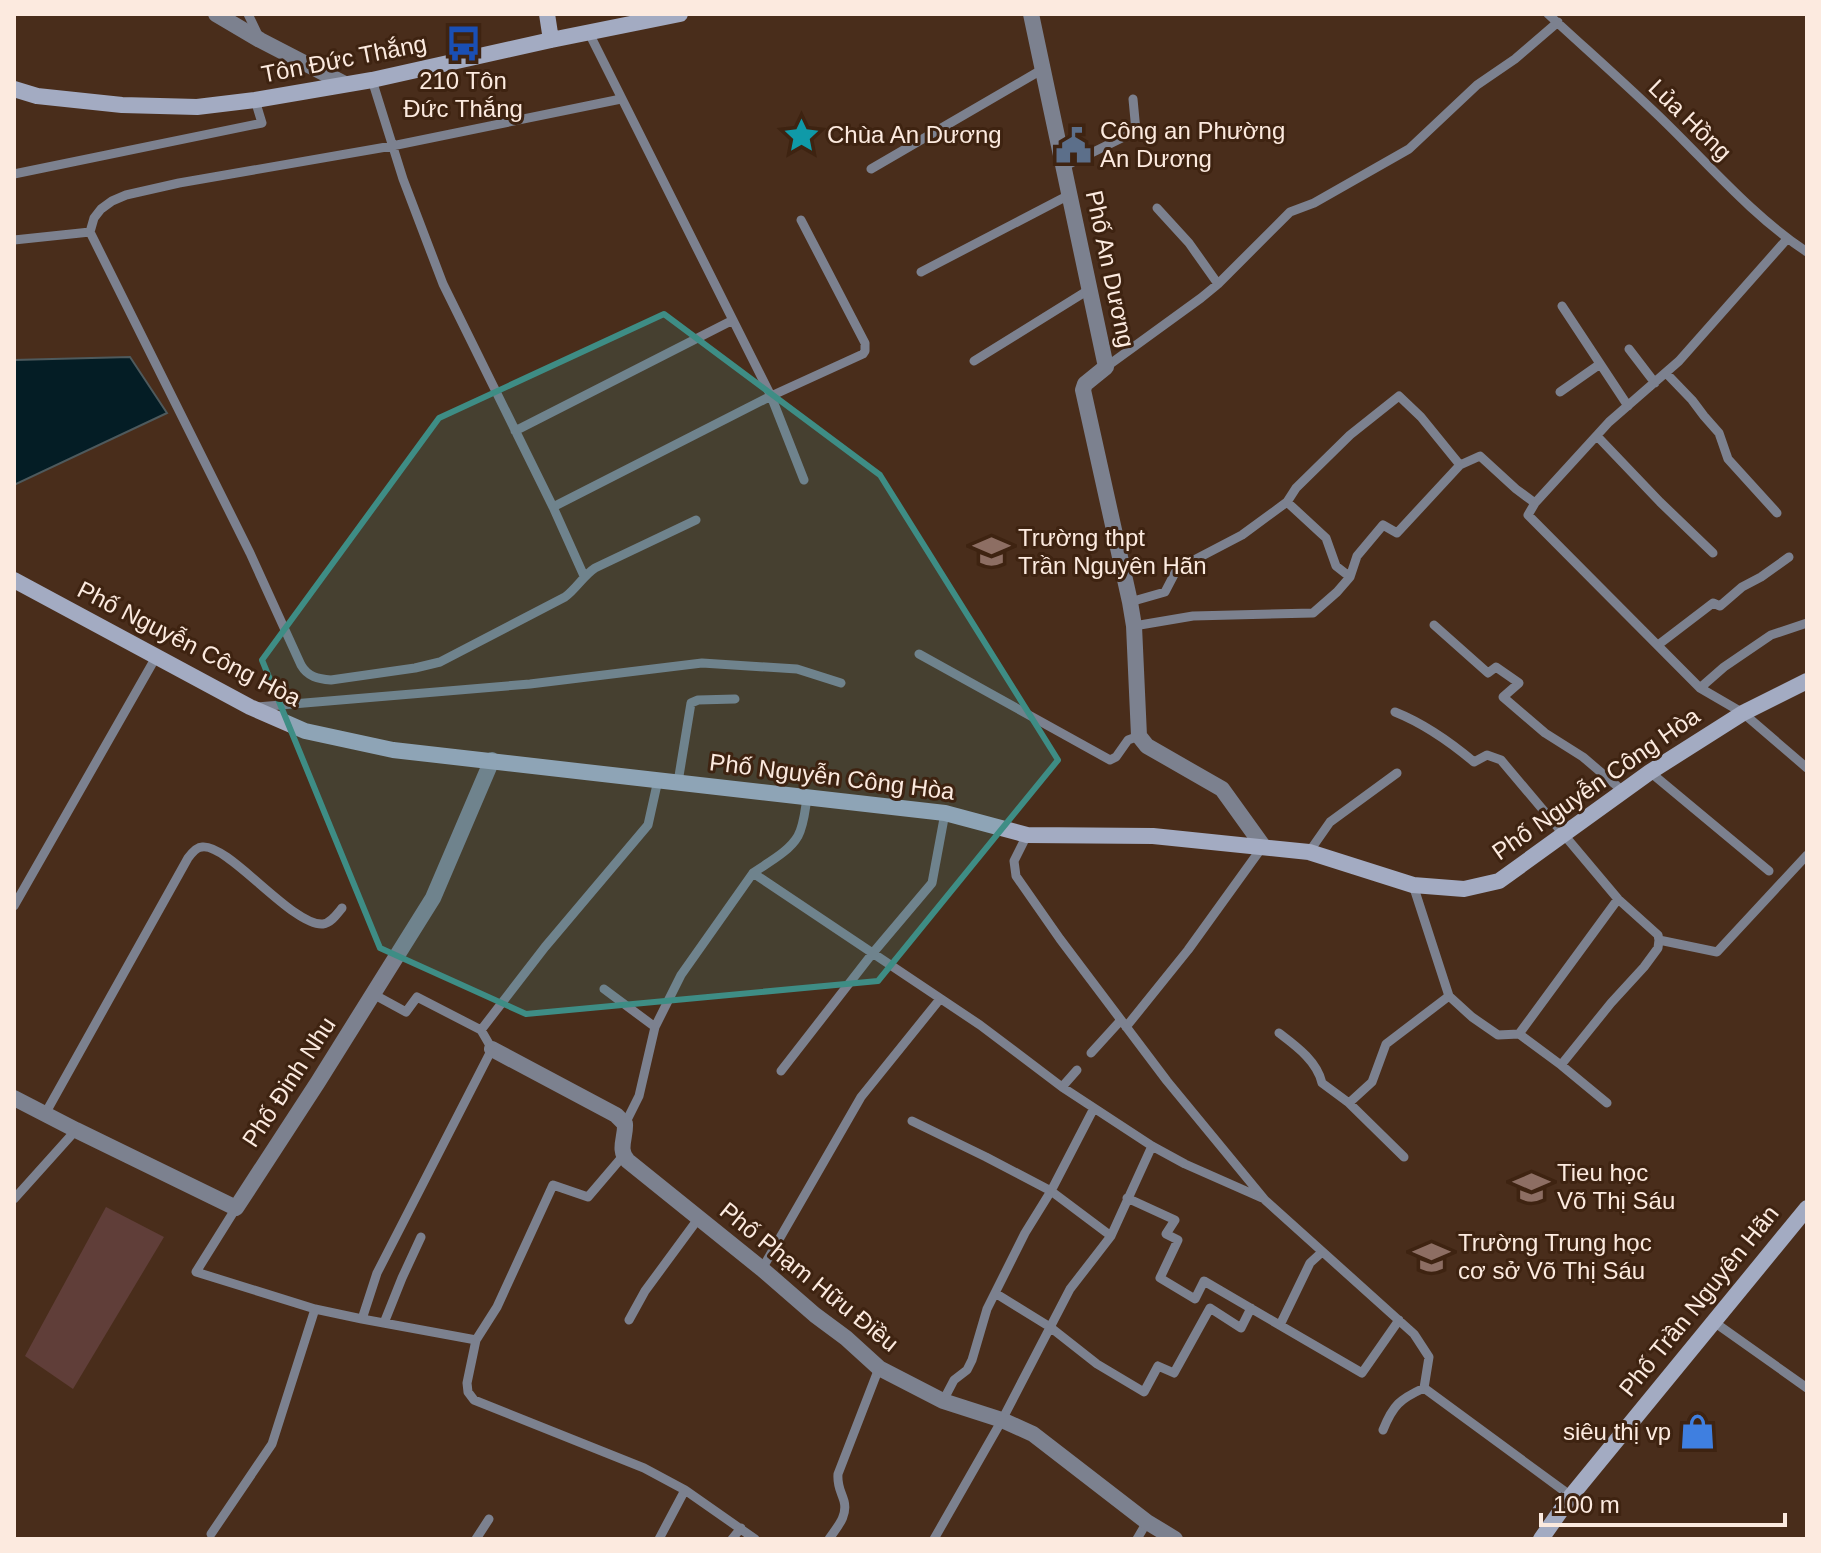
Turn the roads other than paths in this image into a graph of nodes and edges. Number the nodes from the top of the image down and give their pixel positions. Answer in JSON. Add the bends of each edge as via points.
{"nodes":[{"id":1,"x":216,"y":14,"type":"edge"},
{"id":2,"x":248,"y":14,"type":"edge"},
{"id":3,"x":547,"y":14,"type":"edge"},
{"id":4,"x":680,"y":14,"type":"edge"},
{"id":5,"x":1031,"y":14,"type":"edge"},
{"id":6,"x":1554,"y":17,"type":"edge"},
{"id":7,"x":589,"y":33,"type":"junction"},
{"id":8,"x":260,"y":40,"type":"junction"},
{"id":9,"x":551,"y":40,"type":"junction"},
{"id":10,"x":1043,"y":69,"type":"junction"},
{"id":11,"x":372,"y":80,"type":"junction"},
{"id":12,"x":345,"y":84,"type":"junction"},
{"id":13,"x":14,"y":89,"type":"edge"},
{"id":14,"x":621,"y":99,"type":"junction"},
{"id":15,"x":1133,"y":99,"type":"dead end"},
{"id":16,"x":255,"y":100,"type":"junction"},
{"id":17,"x":392,"y":146,"type":"junction"},
{"id":18,"x":1063,"y":167,"type":"junction"},
{"id":19,"x":871,"y":169,"type":"dead end"},
{"id":20,"x":14,"y":174,"type":"edge"},
{"id":21,"x":1069,"y":195,"type":"junction"},
{"id":22,"x":1157,"y":208,"type":"dead end"},
{"id":23,"x":801,"y":220,"type":"dead end"},
{"id":24,"x":90,"y":232,"type":"junction"},
{"id":25,"x":1787,"y":239,"type":"junction"},
{"id":26,"x":14,"y":240,"type":"edge"},
{"id":27,"x":1807,"y":252,"type":"edge"},
{"id":28,"x":921,"y":272,"type":"dead end"},
{"id":29,"x":1218,"y":284,"type":"junction"},
{"id":30,"x":1090,"y":289,"type":"junction"},
{"id":31,"x":1562,"y":306,"type":"dead end"},
{"id":32,"x":733,"y":320,"type":"junction"},
{"id":33,"x":1629,"y":349,"type":"dead end"},
{"id":34,"x":974,"y":361,"type":"dead end"},
{"id":35,"x":1600,"y":364,"type":"junction"},
{"id":36,"x":1106,"y":367,"type":"junction"},
{"id":37,"x":1666,"y":373,"type":"junction"},
{"id":38,"x":1655,"y":383,"type":"junction"},
{"id":39,"x":1560,"y":392,"type":"dead end"},
{"id":40,"x":771,"y":396,"type":"junction"},
{"id":41,"x":1628,"y":406,"type":"junction"},
{"id":42,"x":515,"y":431,"type":"junction"},
{"id":43,"x":1597,"y":436,"type":"junction"},
{"id":44,"x":1460,"y":465,"type":"junction"},
{"id":45,"x":804,"y":480,"type":"dead end"},
{"id":46,"x":1287,"y":502,"type":"junction"},
{"id":47,"x":1535,"y":503,"type":"junction"},
{"id":48,"x":553,"y":507,"type":"junction"},
{"id":49,"x":1777,"y":513,"type":"dead end"},
{"id":50,"x":696,"y":520,"type":"dead end"},
{"id":51,"x":1713,"y":553,"type":"dead end"},
{"id":52,"x":1789,"y":557,"type":"dead end"},
{"id":53,"x":584,"y":576,"type":"junction"},
{"id":54,"x":1350,"y":577,"type":"junction"},
{"id":55,"x":14,"y":580,"type":"edge"},
{"id":56,"x":1130,"y":602,"type":"junction"},
{"id":57,"x":1807,"y":623,"type":"edge"},
{"id":58,"x":1434,"y":625,"type":"dead end"},
{"id":59,"x":1134,"y":626,"type":"junction"},
{"id":60,"x":1658,"y":645,"type":"junction"},
{"id":61,"x":919,"y":654,"type":"dead end"},
{"id":62,"x":156,"y":657,"type":"junction"},
{"id":63,"x":1807,"y":681,"type":"edge"},
{"id":64,"x":841,"y":683,"type":"dead end"},
{"id":65,"x":1700,"y":688,"type":"junction"},
{"id":66,"x":735,"y":699,"type":"dead end"},
{"id":67,"x":250,"y":707,"type":"junction"},
{"id":68,"x":1395,"y":712,"type":"dead end"},
{"id":69,"x":1743,"y":713,"type":"junction"},
{"id":70,"x":1139,"y":736,"type":"junction"},
{"id":71,"x":492,"y":760,"type":"junction"},
{"id":72,"x":1807,"y":768,"type":"edge"},
{"id":73,"x":1650,"y":772,"type":"junction"},
{"id":74,"x":1397,"y":773,"type":"dead end"},
{"id":75,"x":658,"y":780,"type":"junction"},
{"id":76,"x":678,"y":782,"type":"junction"},
{"id":77,"x":1624,"y":792,"type":"junction"},
{"id":78,"x":807,"y":798,"type":"junction"},
{"id":79,"x":945,"y":813,"type":"junction"},
{"id":80,"x":1562,"y":834,"type":"junction"},
{"id":81,"x":1027,"y":835,"type":"junction"},
{"id":82,"x":1263,"y":846,"type":"junction"},
{"id":83,"x":1309,"y":852,"type":"junction"},
{"id":84,"x":1807,"y":855,"type":"edge"},
{"id":85,"x":1769,"y":871,"type":"dead end"},
{"id":86,"x":753,"y":873,"type":"junction"},
{"id":87,"x":1413,"y":885,"type":"junction"},
{"id":88,"x":1618,"y":899,"type":"junction"},
{"id":89,"x":14,"y":906,"type":"edge"},
{"id":90,"x":342,"y":908,"type":"dead end"},
{"id":91,"x":1659,"y":940,"type":"junction"},
{"id":92,"x":872,"y":954,"type":"junction"},
{"id":93,"x":604,"y":989,"type":"dead end"},
{"id":94,"x":373,"y":994,"type":"junction"},
{"id":95,"x":1449,"y":996,"type":"junction"},
{"id":96,"x":940,"y":999,"type":"junction"},
{"id":97,"x":1124,"y":1023,"type":"junction"},
{"id":98,"x":655,"y":1027,"type":"junction"},
{"id":99,"x":481,"y":1030,"type":"junction"},
{"id":100,"x":1279,"y":1033,"type":"dead end"},
{"id":101,"x":1519,"y":1034,"type":"junction"},
{"id":102,"x":492,"y":1049,"type":"junction"},
{"id":103,"x":1091,"y":1053,"type":"dead end"},
{"id":104,"x":1561,"y":1065,"type":"junction"},
{"id":105,"x":1077,"y":1070,"type":"dead end"},
{"id":106,"x":781,"y":1071,"type":"dead end"},
{"id":107,"x":1062,"y":1087,"type":"junction"},
{"id":108,"x":14,"y":1098,"type":"edge"},
{"id":109,"x":1349,"y":1103,"type":"junction"},
{"id":110,"x":1607,"y":1103,"type":"dead end"},
{"id":111,"x":1094,"y":1108,"type":"junction"},
{"id":112,"x":45,"y":1114,"type":"junction"},
{"id":113,"x":912,"y":1121,"type":"dead end"},
{"id":114,"x":625,"y":1124,"type":"junction"},
{"id":115,"x":76,"y":1130,"type":"junction"},
{"id":116,"x":1152,"y":1146,"type":"junction"},
{"id":117,"x":623,"y":1156,"type":"junction"},
{"id":118,"x":1404,"y":1157,"type":"dead end"},
{"id":119,"x":1051,"y":1191,"type":"junction"},
{"id":120,"x":1127,"y":1198,"type":"junction"},
{"id":121,"x":14,"y":1199,"type":"edge"},
{"id":122,"x":1265,"y":1200,"type":"junction"},
{"id":123,"x":236,"y":1208,"type":"junction"},
{"id":124,"x":1807,"y":1208,"type":"edge"},
{"id":125,"x":698,"y":1219,"type":"junction"},
{"id":126,"x":1111,"y":1236,"type":"junction"},
{"id":127,"x":421,"y":1237,"type":"dead end"},
{"id":128,"x":1322,"y":1252,"type":"junction"},
{"id":129,"x":762,"y":1269,"type":"junction"},
{"id":130,"x":995,"y":1293,"type":"junction"},
{"id":131,"x":1251,"y":1308,"type":"junction"},
{"id":132,"x":315,"y":1309,"type":"junction"},
{"id":133,"x":362,"y":1319,"type":"junction"},
{"id":134,"x":629,"y":1320,"type":"dead end"},
{"id":135,"x":1399,"y":1320,"type":"junction"},
{"id":136,"x":1714,"y":1322,"type":"junction"},
{"id":137,"x":384,"y":1323,"type":"junction"},
{"id":138,"x":1280,"y":1325,"type":"junction"},
{"id":139,"x":1050,"y":1327,"type":"junction"},
{"id":140,"x":476,"y":1340,"type":"junction"},
{"id":141,"x":879,"y":1368,"type":"junction"},
{"id":142,"x":1424,"y":1388,"type":"junction"},
{"id":143,"x":1807,"y":1388,"type":"edge"},
{"id":144,"x":943,"y":1401,"type":"junction"},
{"id":145,"x":1002,"y":1420,"type":"junction"},
{"id":146,"x":1383,"y":1430,"type":"dead end"},
{"id":147,"x":685,"y":1490,"type":"junction"},
{"id":148,"x":1571,"y":1496,"type":"junction"},
{"id":149,"x":489,"y":1519,"type":"dead end"},
{"id":150,"x":1147,"y":1522,"type":"junction"},
{"id":151,"x":741,"y":1528,"type":"junction"},
{"id":152,"x":211,"y":1534,"type":"dead end"},
{"id":153,"x":476,"y":1539,"type":"edge"},
{"id":154,"x":659,"y":1539,"type":"edge"},
{"id":155,"x":732,"y":1539,"type":"edge"},
{"id":156,"x":755,"y":1539,"type":"edge"},
{"id":157,"x":829,"y":1539,"type":"edge"},
{"id":158,"x":934,"y":1539,"type":"edge"},
{"id":159,"x":1137,"y":1539,"type":"edge"},
{"id":160,"x":1175,"y":1539,"type":"edge"},
{"id":161,"x":1541,"y":1539,"type":"edge"}],
"edges":[{"from":1,"to":8,"type":"street"},
{"from":2,"to":8,"type":"lane"},
{"from":3,"to":9,"type":"street"},
{"from":4,"to":7,"type":"street","name":"Tôn Đức Thắng"},
{"from":5,"to":10,"type":"street","name":"Phố An Dương"},
{"from":6,"to":25,"type":"lane","name":"Lủa Hồng"},
{"from":6,"to":29,"type":"lane","via":[[1515,59],[1477,85],[1409,149],[1290,212]]},
{"from":7,"to":9,"type":"street","name":"Tôn Đức Thắng"},
{"from":7,"to":14,"type":"lane"},
{"from":8,"to":12,"type":"street"},
{"from":9,"to":11,"type":"street","name":"Tôn Đức Thắng"},
{"from":10,"to":18,"type":"street","name":"Phố An Dương"},
{"from":10,"to":19,"type":"lane"},
{"from":11,"to":12,"type":"street","name":"Tôn Đức Thắng"},
{"from":11,"to":17,"type":"lane"},
{"from":12,"to":16,"type":"street","name":"Tôn Đức Thắng"},
{"from":13,"to":16,"type":"street","name":"Tôn Đức Thắng","via":[[122,105],[197,107]]},
{"from":14,"to":17,"type":"lane"},
{"from":14,"to":32,"type":"lane"},
{"from":15,"to":18,"type":"lane","via":[[1136,131]]},
{"from":16,"to":20,"type":"lane","via":[[262,123]]},
{"from":17,"to":24,"type":"lane","via":[[126,195],[101,209]]},
{"from":17,"to":42,"type":"lane","via":[[443,284]]},
{"from":18,"to":21,"type":"street","name":"Phố An Dương"},
{"from":21,"to":28,"type":"lane"},
{"from":21,"to":30,"type":"street","name":"Phố An Dương"},
{"from":22,"to":29,"type":"lane"},
{"from":23,"to":40,"type":"lane","via":[[865,351]]},
{"from":24,"to":26,"type":"lane"},
{"from":24,"to":53,"type":"lane","via":[[309,675],[331,680],[440,662],[565,597]]},
{"from":25,"to":27,"type":"lane","name":"Lủa Hồng"},
{"from":25,"to":37,"type":"lane"},
{"from":29,"to":36,"type":"lane"},
{"from":30,"to":34,"type":"lane"},
{"from":30,"to":36,"type":"street","name":"Phố An Dương"},
{"from":31,"to":35,"type":"lane"},
{"from":32,"to":40,"type":"lane"},
{"from":32,"to":42,"type":"lane"},
{"from":33,"to":38,"type":"lane"},
{"from":35,"to":39,"type":"lane"},
{"from":35,"to":41,"type":"lane"},
{"from":36,"to":56,"type":"street","name":"Phố An Dương","via":[[1083,390]]},
{"from":37,"to":38,"type":"lane"},
{"from":37,"to":49,"type":"lane","via":[[1719,433],[1728,459]]},
{"from":38,"to":41,"type":"lane"},
{"from":40,"to":45,"type":"lane"},
{"from":40,"to":48,"type":"lane"},
{"from":41,"to":43,"type":"lane"},
{"from":42,"to":48,"type":"lane"},
{"from":43,"to":47,"type":"lane"},
{"from":43,"to":51,"type":"lane"},
{"from":44,"to":46,"type":"lane","via":[[1399,396],[1350,435]]},
{"from":44,"to":47,"type":"lane","via":[[1480,456]]},
{"from":44,"to":54,"type":"lane","via":[[1397,533],[1383,525],[1357,556]]},
{"from":46,"to":54,"type":"lane","via":[[1326,538],[1336,566]]},
{"from":46,"to":56,"type":"lane","via":[[1242,535],[1177,569],[1165,592]]},
{"from":47,"to":60,"type":"lane","via":[[1528,515]]},
{"from":48,"to":53,"type":"lane"},
{"from":50,"to":53,"type":"lane"},
{"from":52,"to":60,"type":"lane","via":[[1720,606],[1713,603]]},
{"from":54,"to":59,"type":"lane","via":[[1313,613],[1193,616]]},
{"from":55,"to":62,"type":"street","name":"Phố Nguyễn Công Hòa"},
{"from":56,"to":59,"type":"street","name":"Phố An Dương"},
{"from":57,"to":65,"type":"lane","via":[[1771,635]]},
{"from":58,"to":77,"type":"lane","via":[[1488,673],[1496,667],[1519,683],[1503,697]]},
{"from":59,"to":70,"type":"street","name":"Phố An Dương"},
{"from":60,"to":65,"type":"lane"},
{"from":61,"to":70,"type":"lane","via":[[1110,760]]},
{"from":62,"to":67,"type":"street","name":"Phố Nguyễn Công Hòa"},
{"from":62,"to":89,"type":"lane"},
{"from":63,"to":69,"type":"street","name":"Phố Nguyễn Công Hòa"},
{"from":64,"to":67,"type":"lane","via":[[797,669],[702,663],[530,684]]},
{"from":65,"to":69,"type":"lane"},
{"from":66,"to":76,"type":"lane","via":[[691,703]]},
{"from":67,"to":71,"type":"street","name":"Phố Nguyễn Công Hòa","via":[[305,731],[393,750]]},
{"from":68,"to":80,"type":"lane","via":[[1445,738],[1474,762],[1487,755],[1501,760]]},
{"from":69,"to":72,"type":"lane"},
{"from":69,"to":73,"type":"street","name":"Phố Nguyễn Công Hòa"},
{"from":70,"to":82,"type":"street","via":[[1147,746],[1222,789]]},
{"from":71,"to":75,"type":"street","name":"Phố Nguyễn Công Hòa"},
{"from":71,"to":94,"type":"street","name":"Phố Đinh Nhu","via":[[433,898]]},
{"from":73,"to":77,"type":"street","name":"Phố Nguyễn Công Hòa"},
{"from":73,"to":85,"type":"lane"},
{"from":74,"to":83,"type":"lane","via":[[1330,822]]},
{"from":75,"to":76,"type":"street","name":"Phố Nguyễn Công Hòa"},
{"from":75,"to":99,"type":"lane","via":[[648,825]]},
{"from":76,"to":78,"type":"street","name":"Phố Nguyễn Công Hòa"},
{"from":77,"to":80,"type":"street","name":"Phố Nguyễn Công Hòa"},
{"from":78,"to":79,"type":"street","name":"Phố Nguyễn Công Hòa"},
{"from":78,"to":86,"type":"lane","via":[[798,835]]},
{"from":79,"to":81,"type":"street","name":"Phố Nguyễn Công Hòa"},
{"from":79,"to":92,"type":"lane","via":[[932,883]]},
{"from":80,"to":87,"type":"street","name":"Phố Nguyễn Công Hòa","via":[[1499,881],[1464,889]]},
{"from":80,"to":88,"type":"lane"},
{"from":81,"to":82,"type":"street","name":"Phố Nguyễn Công Hòa","via":[[1153,836]]},
{"from":81,"to":97,"type":"lane","via":[[1014,861],[1016,876]]},
{"from":82,"to":83,"type":"street","name":"Phố Nguyễn Công Hòa"},
{"from":82,"to":97,"type":"lane","via":[[1188,950]]},
{"from":83,"to":87,"type":"street","name":"Phố Nguyễn Công Hòa"},
{"from":84,"to":91,"type":"lane","via":[[1717,952]]},
{"from":86,"to":92,"type":"lane"},
{"from":86,"to":98,"type":"lane","via":[[681,975]]},
{"from":87,"to":95,"type":"lane"},
{"from":88,"to":91,"type":"lane"},
{"from":88,"to":101,"type":"lane"},
{"from":90,"to":112,"type":"lane","via":[[324,924],[311,921],[227,857],[202,846],[195,850]]},
{"from":91,"to":104,"type":"lane","via":[[1644,967]]},
{"from":92,"to":96,"type":"lane"},
{"from":92,"to":106,"type":"lane"},
{"from":93,"to":98,"type":"lane"},
{"from":94,"to":99,"type":"lane","via":[[406,1012],[417,997]]},
{"from":94,"to":123,"type":"street","name":"Phố Đinh Nhu"},
{"from":95,"to":101,"type":"lane","via":[[1498,1035]]},
{"from":95,"to":109,"type":"lane","via":[[1386,1044],[1372,1082]]},
{"from":96,"to":107,"type":"lane"},
{"from":96,"to":129,"type":"lane","via":[[861,1097]]},
{"from":97,"to":103,"type":"lane"},
{"from":97,"to":122,"type":"lane"},
{"from":98,"to":114,"type":"lane","via":[[639,1096]]},
{"from":99,"to":102,"type":"lane"},
{"from":100,"to":109,"type":"lane","via":[[1302,1051],[1320,1072],[1322,1083]]},
{"from":101,"to":104,"type":"lane"},
{"from":102,"to":114,"type":"street"},
{"from":102,"to":133,"type":"lane","via":[[377,1273]]},
{"from":104,"to":110,"type":"lane"},
{"from":105,"to":107,"type":"lane"},
{"from":107,"to":111,"type":"lane"},
{"from":108,"to":112,"type":"street"},
{"from":109,"to":118,"type":"lane"},
{"from":111,"to":116,"type":"lane"},
{"from":111,"to":119,"type":"lane"},
{"from":112,"to":115,"type":"street"},
{"from":113,"to":119,"type":"lane"},
{"from":114,"to":117,"type":"street"},
{"from":115,"to":121,"type":"lane"},
{"from":115,"to":123,"type":"street"},
{"from":116,"to":120,"type":"lane"},
{"from":116,"to":122,"type":"lane"},
{"from":117,"to":125,"type":"street","name":"Phố Phạm Hữu Điều"},
{"from":117,"to":140,"type":"lane","via":[[588,1197],[553,1185],[497,1307]]},
{"from":119,"to":126,"type":"lane"},
{"from":119,"to":130,"type":"lane"},
{"from":120,"to":126,"type":"lane"},
{"from":120,"to":131,"type":"lane","via":[[1175,1220],[1166,1234],[1178,1240],[1160,1278],[1195,1299],[1204,1281]]},
{"from":122,"to":128,"type":"lane"},
{"from":123,"to":132,"type":"lane","via":[[196,1272]]},
{"from":124,"to":136,"type":"street","name":"Phố Trần Nguyên Hãn"},
{"from":125,"to":129,"type":"street","name":"Phố Phạm Hữu Điều"},
{"from":125,"to":134,"type":"lane"},
{"from":126,"to":139,"type":"lane","via":[[1070,1289]]},
{"from":127,"to":137,"type":"lane"},
{"from":128,"to":135,"type":"lane"},
{"from":128,"to":138,"type":"lane","via":[[1310,1263]]},
{"from":129,"to":141,"type":"street","name":"Phố Phạm Hữu Điều"},
{"from":130,"to":139,"type":"lane"},
{"from":130,"to":144,"type":"lane","via":[[972,1360]]},
{"from":131,"to":138,"type":"lane"},
{"from":131,"to":139,"type":"lane","via":[[1241,1328],[1210,1308],[1174,1373],[1158,1366],[1144,1392]]},
{"from":132,"to":133,"type":"lane"},
{"from":132,"to":152,"type":"lane","via":[[272,1444]]},
{"from":133,"to":137,"type":"lane"},
{"from":135,"to":138,"type":"lane","via":[[1362,1373]]},
{"from":135,"to":142,"type":"lane","via":[[1429,1357]]},
{"from":136,"to":143,"type":"lane"},
{"from":136,"to":148,"type":"street","name":"Phố Trần Nguyên Hãn"},
{"from":137,"to":140,"type":"lane"},
{"from":139,"to":145,"type":"lane"},
{"from":140,"to":147,"type":"lane","via":[[467,1383],[474,1400],[644,1468]]},
{"from":141,"to":144,"type":"street","name":"Phố Phạm Hữu Điều"},
{"from":141,"to":157,"type":"lane","via":[[838,1474],[844,1517]]},
{"from":142,"to":146,"type":"lane","via":[[1405,1397]]},
{"from":142,"to":148,"type":"lane"},
{"from":144,"to":145,"type":"street","name":"Phố Phạm Hữu Điều"},
{"from":145,"to":150,"type":"street","name":"Phố Phạm Hữu Điều","via":[[1033,1434]]},
{"from":145,"to":158,"type":"lane"},
{"from":147,"to":151,"type":"lane"},
{"from":147,"to":154,"type":"lane"},
{"from":148,"to":161,"type":"street","name":"Phố Trần Nguyên Hãn"},
{"from":149,"to":153,"type":"lane"},
{"from":150,"to":159,"type":"lane"},
{"from":150,"to":160,"type":"street","name":"Phố Phạm Hữu Điều"},
{"from":151,"to":155,"type":"lane"},
{"from":151,"to":156,"type":"lane"}]}
